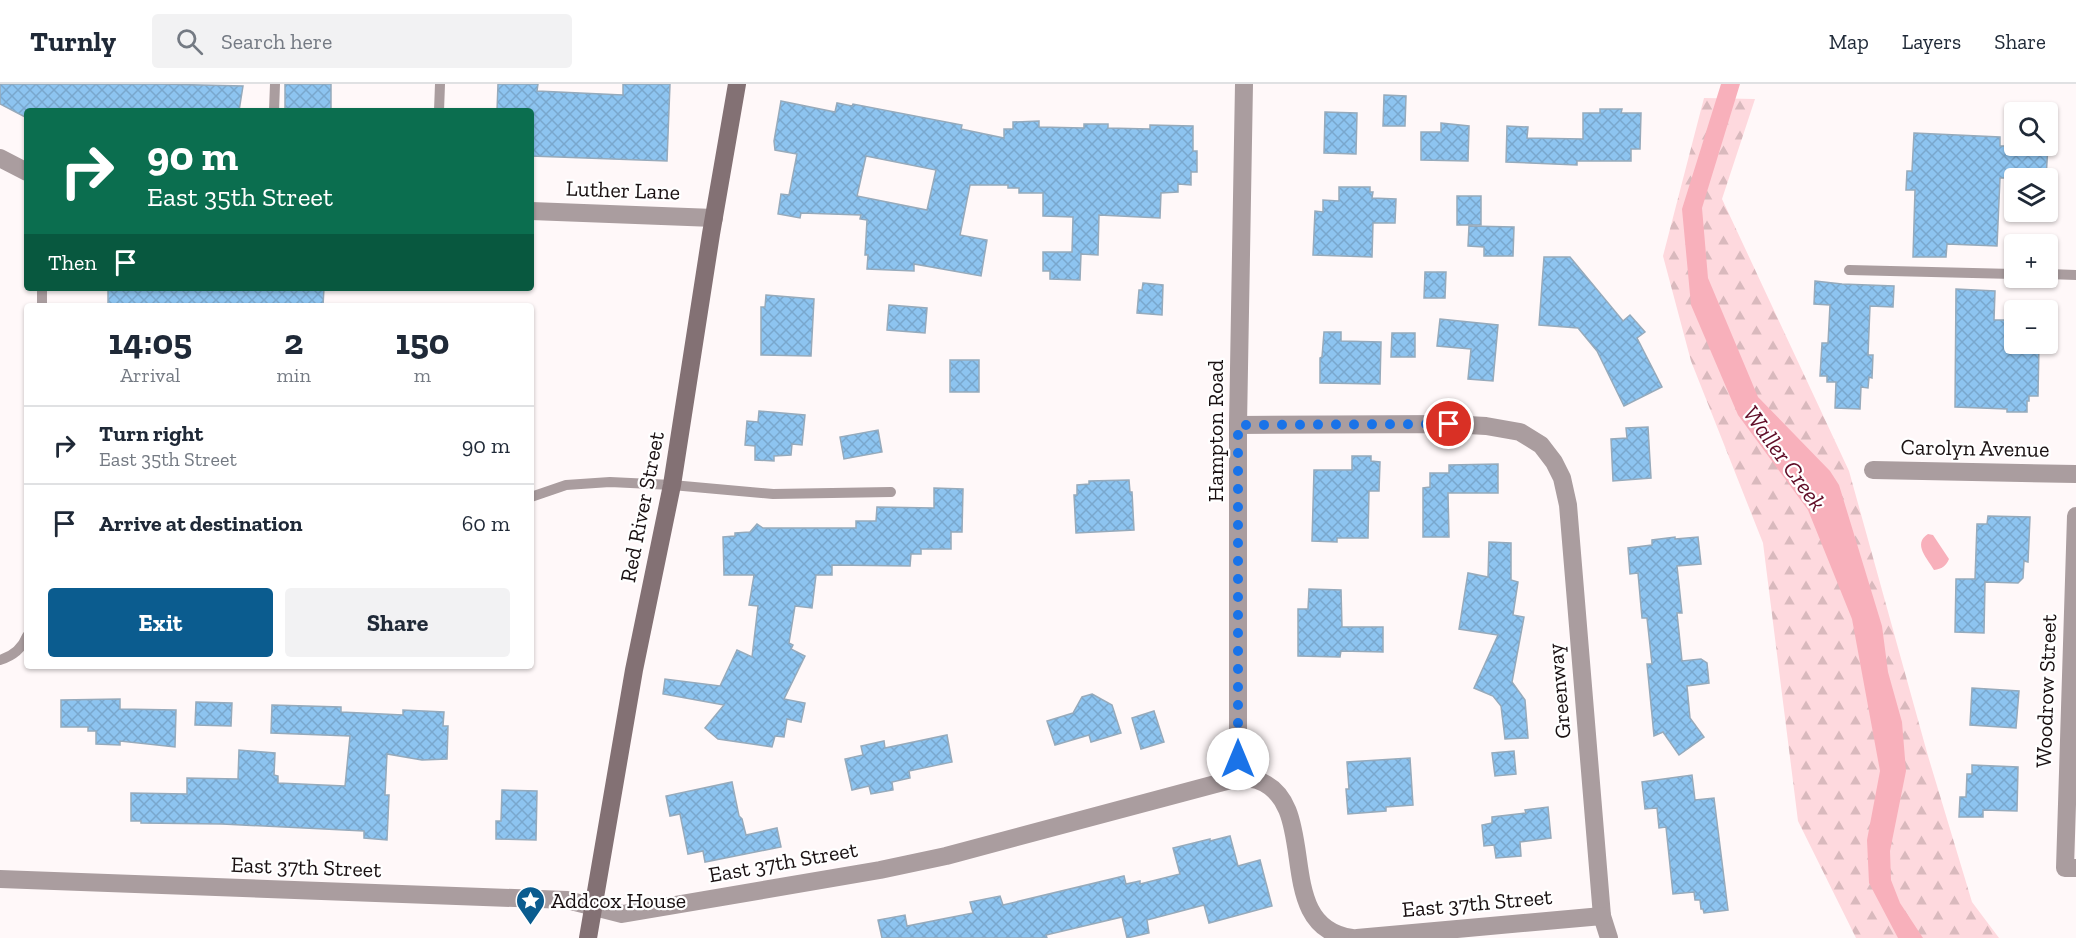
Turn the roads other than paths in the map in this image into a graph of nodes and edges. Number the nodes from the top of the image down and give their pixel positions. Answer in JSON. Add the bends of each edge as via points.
{"nodes":[{"id":1,"x":275,"y":84,"type":"edge"},
{"id":2,"x":440,"y":84,"type":"edge"},
{"id":3,"x":737,"y":84,"type":"edge"},
{"id":4,"x":1244,"y":84,"type":"edge"},
{"id":5,"x":274,"y":108,"type":"edge"},
{"id":6,"x":439,"y":108,"type":"edge"},
{"id":7,"x":0,"y":158,"type":"edge"},
{"id":8,"x":24,"y":170,"type":"edge"},
{"id":9,"x":534,"y":211,"type":"edge"},
{"id":10,"x":714,"y":218,"type":"junction"},
{"id":11,"x":1849,"y":270,"type":"dead end"},
{"id":12,"x":2004,"y":274,"type":"edge"},
{"id":13,"x":2058,"y":274,"type":"edge"},
{"id":14,"x":2076,"y":275,"type":"edge"},
{"id":15,"x":1238,"y":425,"type":"junction"},
{"id":16,"x":1873,"y":470,"type":"dead end"},
{"id":17,"x":2076,"y":474,"type":"edge"},
{"id":18,"x":672,"y":485,"type":"junction"},
{"id":19,"x":891,"y":492,"type":"dead end"},
{"id":20,"x":534,"y":496,"type":"edge"},
{"id":21,"x":2076,"y":516,"type":"edge"},
{"id":22,"x":24,"y":643,"type":"edge"},
{"id":23,"x":0,"y":660,"type":"edge"},
{"id":24,"x":2073,"y":666,"type":"edge"},
{"id":25,"x":1238,"y":778,"type":"junction"},
{"id":26,"x":2070,"y":868,"type":"edge"},
{"id":27,"x":0,"y":879,"type":"edge"},
{"id":28,"x":593,"y":908,"type":"junction"},
{"id":29,"x":1602,"y":916,"type":"junction"},
{"id":30,"x":588,"y":938,"type":"edge"},
{"id":31,"x":1352,"y":938,"type":"edge"},
{"id":32,"x":1357,"y":938,"type":"edge"},
{"id":33,"x":1609,"y":938,"type":"edge"}],
"edges":[{"from":1,"to":5,"type":"lane"},
{"from":2,"to":6,"type":"lane"},
{"from":3,"to":10,"type":"main road","name":"Red River Street"},
{"from":4,"to":15,"type":"street","name":"Hampton Road"},
{"from":7,"to":8,"type":"street"},
{"from":9,"to":10,"type":"street","name":"Luther Lane"},
{"from":10,"to":18,"type":"main road","name":"Red River Street"},
{"from":11,"to":12,"type":"lane"},
{"from":13,"to":14,"type":"lane"},
{"from":15,"to":25,"type":"street","name":"Hampton Road"},
{"from":15,"to":29,"type":"street","name":"Greenway","via":[[1486,426],[1520,432],[1542,445],[1562,478],[1568,505]]},
{"from":16,"to":17,"type":"street","name":"Carolyn Avenue"},
{"from":18,"to":19,"type":"lane","via":[[773,494]]},
{"from":18,"to":20,"type":"lane","via":[[566,484]]},
{"from":18,"to":28,"type":"main road","name":"Red River Street","via":[[634,670]]},
{"from":21,"to":24,"type":"street","name":"Woodrow Street"},
{"from":22,"to":23,"type":"lane","via":[[11,657]]},
{"from":24,"to":26,"type":"street","name":"Woodrow Street"},
{"from":25,"to":28,"type":"street","name":"East 37th Street","via":[[880,870],[622,914]]},
{"from":25,"to":31,"type":"street","via":[[1256,780],[1281,799],[1289,815],[1306,902],[1326,929]]},
{"from":27,"to":28,"type":"street","name":"East 37th Street","via":[[567,900]]},
{"from":28,"to":30,"type":"main road","name":"Red River Street"},
{"from":29,"to":32,"type":"street","name":"East 37th Street"},
{"from":29,"to":33,"type":"street","name":"Greenway"}]}
